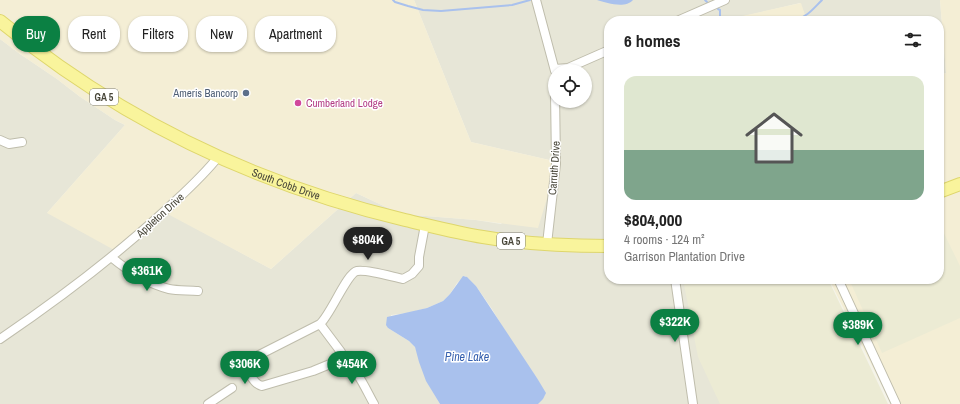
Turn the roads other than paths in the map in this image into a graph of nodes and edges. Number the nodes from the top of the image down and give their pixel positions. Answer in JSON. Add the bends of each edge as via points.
{"nodes":[{"id":1,"x":536,"y":0,"type":"edge"},
{"id":2,"x":725,"y":0,"type":"edge"},
{"id":3,"x":688,"y":16,"type":"edge"},
{"id":4,"x":0,"y":21,"type":"edge"},
{"id":5,"x":604,"y":52,"type":"edge"},
{"id":6,"x":553,"y":64,"type":"edge"},
{"id":7,"x":577,"y":64,"type":"edge"},
{"id":8,"x":555,"y":108,"type":"edge"},
{"id":9,"x":0,"y":140,"type":"edge"},
{"id":10,"x":22,"y":142,"type":"dead end"},
{"id":11,"x":218,"y":157,"type":"junction"},
{"id":12,"x":960,"y":184,"type":"edge"},
{"id":13,"x":944,"y":190,"type":"edge"},
{"id":14,"x":425,"y":225,"type":"junction"},
{"id":15,"x":547,"y":244,"type":"junction"},
{"id":16,"x":604,"y":246,"type":"edge"},
{"id":17,"x":111,"y":257,"type":"junction"},
{"id":18,"x":676,"y":284,"type":"edge"},
{"id":19,"x":840,"y":284,"type":"edge"},
{"id":20,"x":198,"y":291,"type":"dead end"},
{"id":21,"x":320,"y":324,"type":"junction"},
{"id":22,"x":0,"y":339,"type":"edge"},
{"id":23,"x":340,"y":356,"type":"junction"},
{"id":24,"x":232,"y":388,"type":"dead end"},
{"id":25,"x":208,"y":404,"type":"edge"},
{"id":26,"x":374,"y":404,"type":"edge"},
{"id":27,"x":692,"y":404,"type":"edge"},
{"id":28,"x":896,"y":404,"type":"edge"}],
"edges":[{"from":1,"to":6,"type":"street"},
{"from":2,"to":3,"type":"street"},
{"from":4,"to":11,"type":"main road","name":"South Cobb Drive","number":"GA 5","via":[[100,95],[169,134]]},
{"from":5,"to":7,"type":"street"},
{"from":8,"to":15,"type":"street","name":"Carruth Drive","via":[[556,164]]},
{"from":9,"to":10,"type":"street","via":[[8,144]]},
{"from":11,"to":14,"type":"main road","name":"South Cobb Drive","number":"GA 5","via":[[301,191]]},
{"from":11,"to":17,"type":"street","name":"Appleton Drive","via":[[206,172]]},
{"from":12,"to":13,"type":"main road"},
{"from":14,"to":15,"type":"main road","name":"South Cobb Drive","number":"GA 5","via":[[483,237]]},
{"from":14,"to":21,"type":"street","via":[[419,266],[412,274],[404,279],[356,271],[347,279]]},
{"from":15,"to":16,"type":"main road","name":"South Cobb Drive","number":"GA 5"},
{"from":17,"to":20,"type":"street","via":[[128,271],[150,283],[170,289]]},
{"from":17,"to":22,"type":"street","name":"Appleton Drive"},
{"from":18,"to":27,"type":"street"},
{"from":19,"to":28,"type":"street"},
{"from":21,"to":23,"type":"street","via":[[341,352]]},
{"from":21,"to":23,"type":"street","via":[[250,361],[248,366],[254,381],[258,385],[268,384],[326,366]]},
{"from":23,"to":26,"type":"street","via":[[347,360]]},
{"from":24,"to":25,"type":"street"}]}
